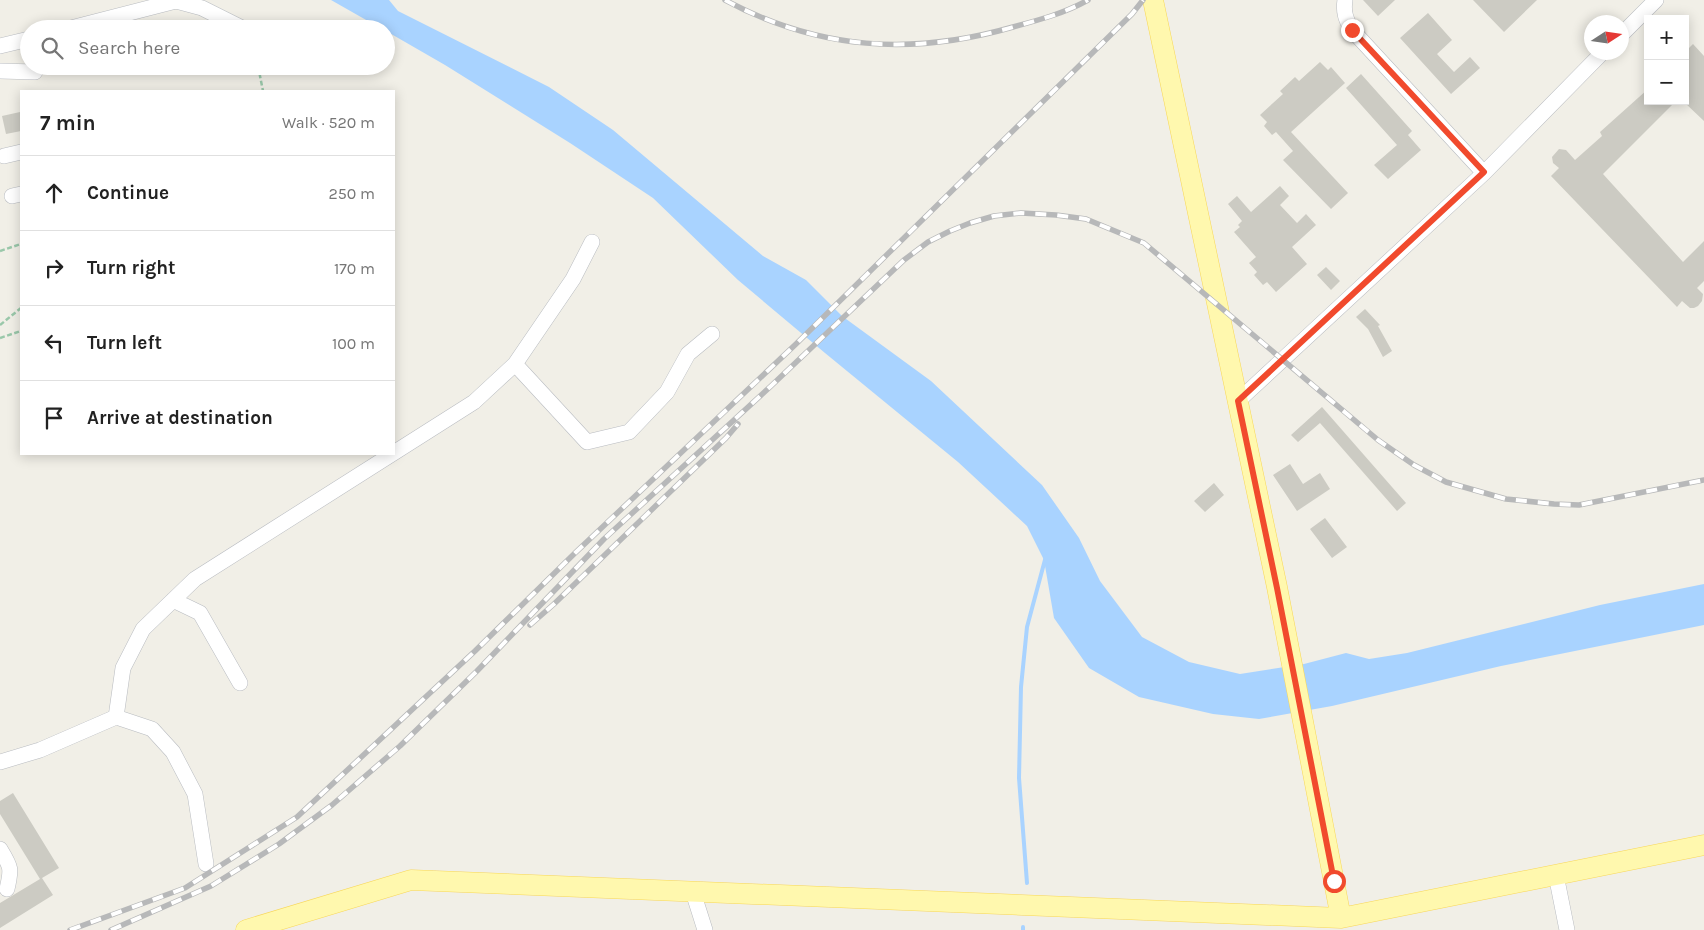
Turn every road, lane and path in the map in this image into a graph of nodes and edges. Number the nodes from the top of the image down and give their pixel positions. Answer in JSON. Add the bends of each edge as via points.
{"nodes":[{"id":1,"x":1153,"y":0,"type":"edge"},
{"id":2,"x":1345,"y":0,"type":"edge"},
{"id":3,"x":1656,"y":0,"type":"edge"},
{"id":4,"x":101,"y":20,"type":"edge"},
{"id":5,"x":226,"y":20,"type":"edge"},
{"id":6,"x":1629,"y":27,"type":"edge"},
{"id":7,"x":20,"y":41,"type":"edge"},
{"id":8,"x":0,"y":46,"type":"edge"},
{"id":9,"x":1596,"y":60,"type":"edge"},
{"id":10,"x":0,"y":71,"type":"edge"},
{"id":11,"x":20,"y":72,"type":"edge"},
{"id":12,"x":260,"y":75,"type":"edge"},
{"id":13,"x":263,"y":90,"type":"edge"},
{"id":14,"x":20,"y":152,"type":"edge"},
{"id":15,"x":4,"y":156,"type":"dead end"},
{"id":16,"x":1484,"y":172,"type":"junction"},
{"id":17,"x":592,"y":242,"type":"dead end"},
{"id":18,"x":20,"y":244,"type":"edge"},
{"id":19,"x":0,"y":251,"type":"edge"},
{"id":20,"x":20,"y":309,"type":"edge"},
{"id":21,"x":0,"y":325,"type":"edge"},
{"id":22,"x":20,"y":331,"type":"edge"},
{"id":23,"x":712,"y":334,"type":"dead end"},
{"id":24,"x":0,"y":338,"type":"edge"},
{"id":25,"x":515,"y":364,"type":"junction"},
{"id":26,"x":1238,"y":401,"type":"junction"},
{"id":27,"x":395,"y":452,"type":"edge"},
{"id":28,"x":390,"y":455,"type":"edge"},
{"id":29,"x":173,"y":600,"type":"junction"},
{"id":30,"x":240,"y":683,"type":"dead end"},
{"id":31,"x":116,"y":717,"type":"junction"},
{"id":32,"x":0,"y":762,"type":"edge"},
{"id":33,"x":1704,"y":845,"type":"edge"},
{"id":34,"x":0,"y":849,"type":"edge"},
{"id":35,"x":206,"y":864,"type":"dead end"},
{"id":36,"x":1556,"y":875,"type":"junction"},
{"id":37,"x":7,"y":889,"type":"dead end"},
{"id":38,"x":693,"y":892,"type":"junction"},
{"id":39,"x":1340,"y":924,"type":"edge"},
{"id":40,"x":277,"y":926,"type":"edge"},
{"id":41,"x":246,"y":930,"type":"edge"},
{"id":42,"x":705,"y":930,"type":"edge"},
{"id":43,"x":1567,"y":930,"type":"edge"}],
"edges":[{"from":1,"to":26,"type":"main road"},
{"from":2,"to":16,"type":"street","via":[[1346,19],[1352,30]]},
{"from":3,"to":6,"type":"street"},
{"from":4,"to":5,"type":"street","via":[[176,0]]},
{"from":7,"to":8,"type":"street"},
{"from":9,"to":16,"type":"street"},
{"from":10,"to":11,"type":"street"},
{"from":12,"to":13,"type":"path"},
{"from":14,"to":15,"type":"street"},
{"from":16,"to":26,"type":"street"},
{"from":17,"to":25,"type":"street","via":[[573,279]]},
{"from":18,"to":19,"type":"path"},
{"from":20,"to":21,"type":"path"},
{"from":22,"to":24,"type":"path"},
{"from":23,"to":25,"type":"street","via":[[688,354],[667,392],[629,432],[587,442]]},
{"from":25,"to":27,"type":"street","via":[[474,402]]},
{"from":26,"to":39,"type":"main road","via":[[1317,788]]},
{"from":28,"to":29,"type":"street","via":[[194,579]]},
{"from":29,"to":30,"type":"street","via":[[200,613]]},
{"from":29,"to":31,"type":"street","via":[[143,629],[123,668]]},
{"from":31,"to":32,"type":"street","via":[[40,750]]},
{"from":31,"to":35,"type":"street","via":[[152,729],[173,752],[195,794]]},
{"from":33,"to":36,"type":"main road"},
{"from":34,"to":37,"type":"street","via":[[11,872]]},
{"from":36,"to":39,"type":"main road"},
{"from":36,"to":43,"type":"street"},
{"from":38,"to":39,"type":"main road"},
{"from":38,"to":40,"type":"main road","via":[[411,880]]},
{"from":38,"to":42,"type":"street"},
{"from":40,"to":41,"type":"main road"}]}
